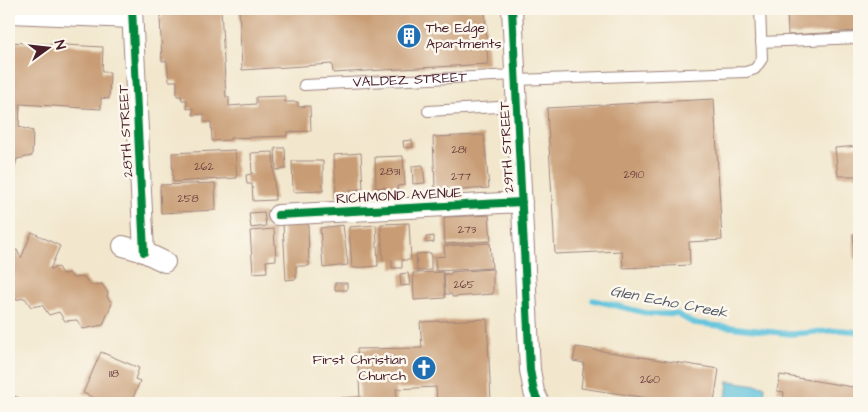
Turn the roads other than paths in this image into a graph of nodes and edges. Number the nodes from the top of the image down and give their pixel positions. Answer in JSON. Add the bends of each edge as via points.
{"nodes":[{"id":1,"x":512,"y":9,"type":"edge"},
{"id":2,"x":760,"y":9,"type":"edge"},
{"id":3,"x":9,"y":13,"type":"edge"},
{"id":4,"x":132,"y":14,"type":"edge"},
{"id":5,"x":859,"y":38,"type":"edge"},
{"id":6,"x":761,"y":42,"type":"junction"},
{"id":7,"x":516,"y":78,"type":"junction"},
{"id":8,"x":304,"y":85,"type":"dead end"},
{"id":9,"x":517,"y":106,"type":"junction"},
{"id":10,"x":428,"y":111,"type":"dead end"},
{"id":11,"x":522,"y":202,"type":"junction"},
{"id":12,"x":278,"y":215,"type":"dead end"},
{"id":13,"x":122,"y":246,"type":"dead end"},
{"id":14,"x":144,"y":252,"type":"junction"},
{"id":15,"x":164,"y":262,"type":"dead end"},
{"id":16,"x":539,"y":403,"type":"edge"}],
"edges":[{"from":1,"to":7,"type":"street","name":"29TH STREET"},
{"from":2,"to":6,"type":"lane"},
{"from":3,"to":4,"type":"street"},
{"from":4,"to":14,"type":"street","name":"28TH STREET"},
{"from":5,"to":6,"type":"lane"},
{"from":6,"to":7,"type":"lane","name":"VALDEZ STREET","via":[[762,59],[755,69],[746,72]]},
{"from":7,"to":8,"type":"lane","name":"VALDEZ STREET"},
{"from":7,"to":9,"type":"street","name":"29TH STREET"},
{"from":9,"to":10,"type":"lane"},
{"from":9,"to":11,"type":"street","name":"29TH STREET"},
{"from":11,"to":12,"type":"street","name":"RICHMOND AVENUE"},
{"from":11,"to":16,"type":"street","name":"29TH STREET","via":[[530,370]]},
{"from":13,"to":14,"type":"street"},
{"from":14,"to":15,"type":"street"}]}
